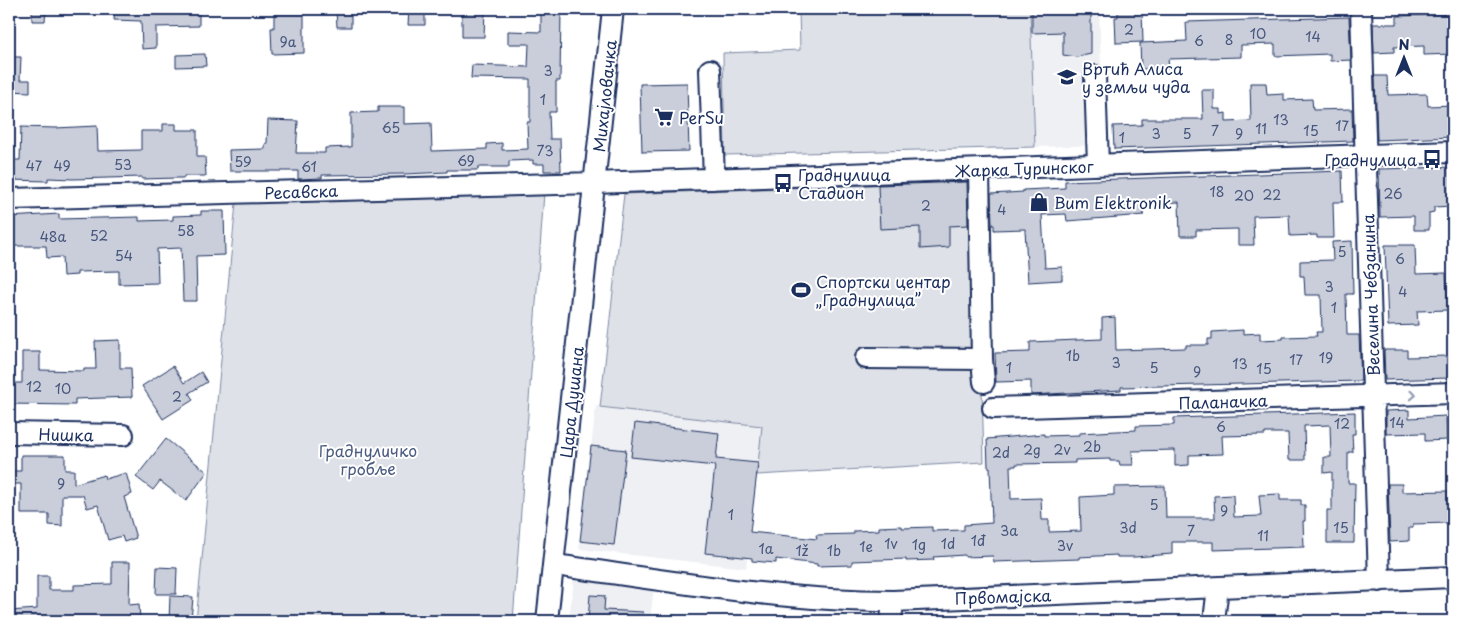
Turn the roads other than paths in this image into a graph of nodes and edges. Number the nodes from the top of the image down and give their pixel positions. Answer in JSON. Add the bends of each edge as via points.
{"nodes":[{"id":1,"x":613,"y":9,"type":"edge"},
{"id":2,"x":1361,"y":9,"type":"edge"},
{"id":3,"x":710,"y":70,"type":"dead end"},
{"id":4,"x":1095,"y":76,"type":"dead end"},
{"id":5,"x":1453,"y":152,"type":"edge"},
{"id":6,"x":1365,"y":156,"type":"junction"},
{"id":7,"x":1098,"y":165,"type":"junction"},
{"id":8,"x":979,"y":169,"type":"junction"},
{"id":9,"x":714,"y":179,"type":"junction"},
{"id":10,"x":594,"y":183,"type":"junction"},
{"id":11,"x":9,"y":199,"type":"edge"},
{"id":12,"x":866,"y":358,"type":"dead end"},
{"id":13,"x":982,"y":359,"type":"junction"},
{"id":14,"x":984,"y":382,"type":"dead end"},
{"id":15,"x":1453,"y":393,"type":"edge"},
{"id":16,"x":1373,"y":396,"type":"junction"},
{"id":17,"x":993,"y":408,"type":"dead end"},
{"id":18,"x":9,"y":433,"type":"edge"},
{"id":19,"x":123,"y":435,"type":"dead end"},
{"id":20,"x":554,"y":565,"type":"junction"},
{"id":21,"x":1453,"y":577,"type":"edge"},
{"id":22,"x":1379,"y":580,"type":"junction"},
{"id":23,"x":1218,"y":587,"type":"junction"},
{"id":24,"x":893,"y":601,"type":"junction"},
{"id":25,"x":547,"y":621,"type":"edge"},
{"id":26,"x":890,"y":621,"type":"edge"},
{"id":27,"x":1214,"y":621,"type":"edge"}],
"edges":[{"from":1,"to":10,"type":"street","name":"Михајловачка"},
{"from":2,"to":6,"type":"street","name":"Веселина Чебзанина"},
{"from":3,"to":9,"type":"street"},
{"from":4,"to":7,"type":"street"},
{"from":5,"to":6,"type":"street","name":"Жарка Туринског"},
{"from":6,"to":7,"type":"street","name":"Жарка Туринског"},
{"from":6,"to":16,"type":"street","name":"Веселина Чебзанина"},
{"from":7,"to":8,"type":"street","name":"Жарка Туринског"},
{"from":8,"to":9,"type":"street","name":"Жарка Туринског"},
{"from":8,"to":13,"type":"street"},
{"from":9,"to":10,"type":"street","name":"Жарка Туринског"},
{"from":10,"to":11,"type":"street","name":"Ресавска"},
{"from":10,"to":20,"type":"street","name":"Цара Душана"},
{"from":12,"to":13,"type":"street"},
{"from":13,"to":14,"type":"street"},
{"from":16,"to":15,"type":"street","name":"Паланачка","one_way":true},
{"from":16,"to":17,"type":"street","name":"Паланачка"},
{"from":16,"to":22,"type":"street","name":"Веселина Чебзанина"},
{"from":18,"to":19,"type":"street","name":"Нишка"},
{"from":20,"to":24,"type":"street","name":"Првомајска","via":[[737,590],[855,601]]},
{"from":20,"to":25,"type":"street","name":"Цара Душана"},
{"from":21,"to":22,"type":"street","name":"Првомајска"},
{"from":22,"to":23,"type":"street","name":"Првомајска"},
{"from":23,"to":24,"type":"street","name":"Првомајска"},
{"from":23,"to":27,"type":"street"},
{"from":24,"to":26,"type":"street"}]}
